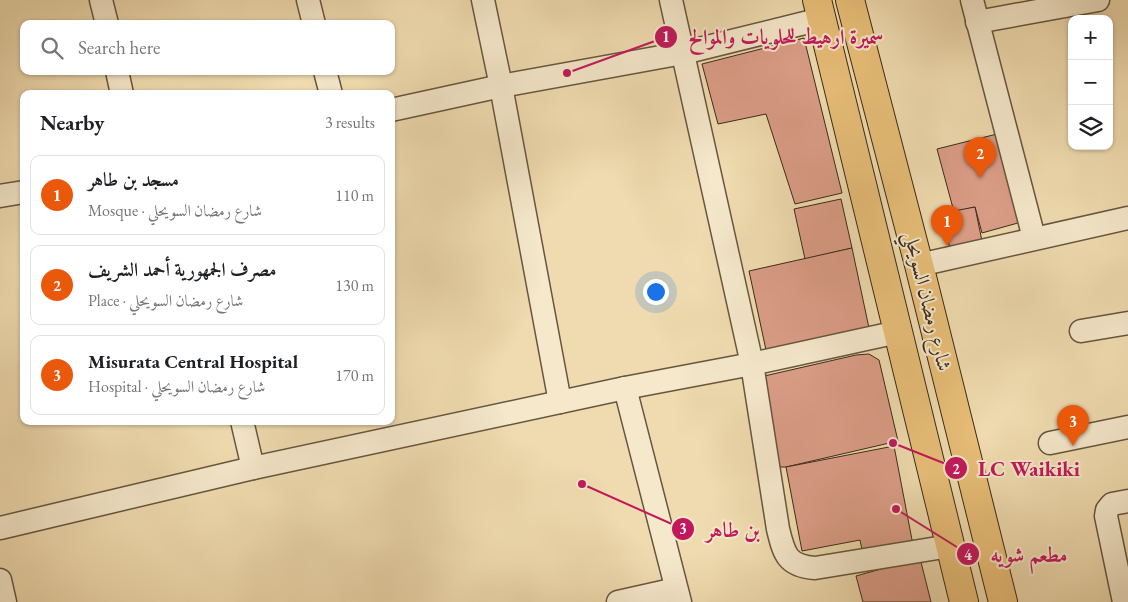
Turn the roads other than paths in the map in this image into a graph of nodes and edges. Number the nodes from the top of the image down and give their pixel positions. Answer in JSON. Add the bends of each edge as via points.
{"nodes":[{"id":1,"x":101,"y":0,"type":"edge"},
{"id":2,"x":308,"y":0,"type":"edge"},
{"id":3,"x":483,"y":0,"type":"edge"},
{"id":4,"x":670,"y":0,"type":"edge"},
{"id":5,"x":850,"y":0,"type":"edge"},
{"id":6,"x":972,"y":0,"type":"edge"},
{"id":7,"x":1098,"y":0,"type":"edge"},
{"id":8,"x":819,"y":9,"type":"edge"},
{"id":9,"x":106,"y":20,"type":"edge"},
{"id":10,"x":313,"y":20,"type":"edge"},
{"id":11,"x":977,"y":22,"type":"junction"},
{"id":12,"x":683,"y":53,"type":"junction"},
{"id":13,"x":118,"y":75,"type":"edge"},
{"id":14,"x":326,"y":75,"type":"edge"},
{"id":15,"x":501,"y":86,"type":"junction"},
{"id":16,"x":121,"y":90,"type":"edge"},
{"id":17,"x":330,"y":90,"type":"edge"},
{"id":18,"x":395,"y":109,"type":"edge"},
{"id":19,"x":20,"y":193,"type":"edge"},
{"id":20,"x":0,"y":196,"type":"edge"},
{"id":21,"x":1128,"y":218,"type":"edge"},
{"id":22,"x":1034,"y":238,"type":"junction"},
{"id":23,"x":920,"y":265,"type":"junction"},
{"id":24,"x":1128,"y":323,"type":"edge"},
{"id":25,"x":898,"y":332,"type":"junction"},
{"id":26,"x":1081,"y":332,"type":"dead end"},
{"id":27,"x":752,"y":364,"type":"junction"},
{"id":28,"x":625,"y":388,"type":"junction"},
{"id":29,"x":560,"y":402,"type":"junction"},
{"id":30,"x":243,"y":425,"type":"edge"},
{"id":31,"x":1128,"y":427,"type":"edge"},
{"id":32,"x":1050,"y":443,"type":"dead end"},
{"id":33,"x":253,"y":468,"type":"junction"},
{"id":34,"x":1128,"y":501,"type":"edge"},
{"id":35,"x":0,"y":528,"type":"edge"},
{"id":36,"x":950,"y":546,"type":"junction"},
{"id":37,"x":0,"y":580,"type":"edge"},
{"id":38,"x":678,"y":596,"type":"edge"},
{"id":39,"x":6,"y":602,"type":"edge"},
{"id":40,"x":618,"y":602,"type":"edge"},
{"id":41,"x":964,"y":602,"type":"edge"},
{"id":42,"x":1003,"y":602,"type":"edge"},
{"id":43,"x":1124,"y":602,"type":"edge"}],
"edges":[{"from":1,"to":9,"type":"street"},
{"from":2,"to":10,"type":"street"},
{"from":3,"to":15,"type":"street"},
{"from":4,"to":12,"type":"street"},
{"from":5,"to":23,"type":"main road","name":"شارع رمضان السويحلي"},
{"from":6,"to":11,"type":"street"},
{"from":7,"to":11,"type":"street"},
{"from":8,"to":12,"type":"street"},
{"from":8,"to":25,"type":"main road","name":"شارع رمضان السويحلي"},
{"from":11,"to":22,"type":"street"},
{"from":12,"to":15,"type":"street"},
{"from":12,"to":27,"type":"street"},
{"from":13,"to":16,"type":"street"},
{"from":14,"to":17,"type":"street"},
{"from":15,"to":18,"type":"street"},
{"from":15,"to":29,"type":"street"},
{"from":19,"to":20,"type":"street"},
{"from":21,"to":22,"type":"street"},
{"from":22,"to":23,"type":"street"},
{"from":23,"to":42,"type":"main road","name":"شارع رمضان السويحلي"},
{"from":24,"to":26,"type":"street"},
{"from":25,"to":27,"type":"street"},
{"from":25,"to":36,"type":"main road","name":"شارع رمضان السويحلي"},
{"from":27,"to":28,"type":"street"},
{"from":27,"to":36,"type":"street","via":[[778,529],[784,553],[790,561],[805,568],[814,568]]},
{"from":28,"to":29,"type":"street"},
{"from":28,"to":38,"type":"street"},
{"from":29,"to":33,"type":"street"},
{"from":30,"to":33,"type":"street"},
{"from":31,"to":32,"type":"street"},
{"from":33,"to":35,"type":"street"},
{"from":34,"to":43,"type":"street","via":[[1112,504],[1106,516]]},
{"from":36,"to":41,"type":"main road","name":"شارع رمضان السويحلي"},
{"from":37,"to":39,"type":"street"},
{"from":38,"to":40,"type":"street"}]}
